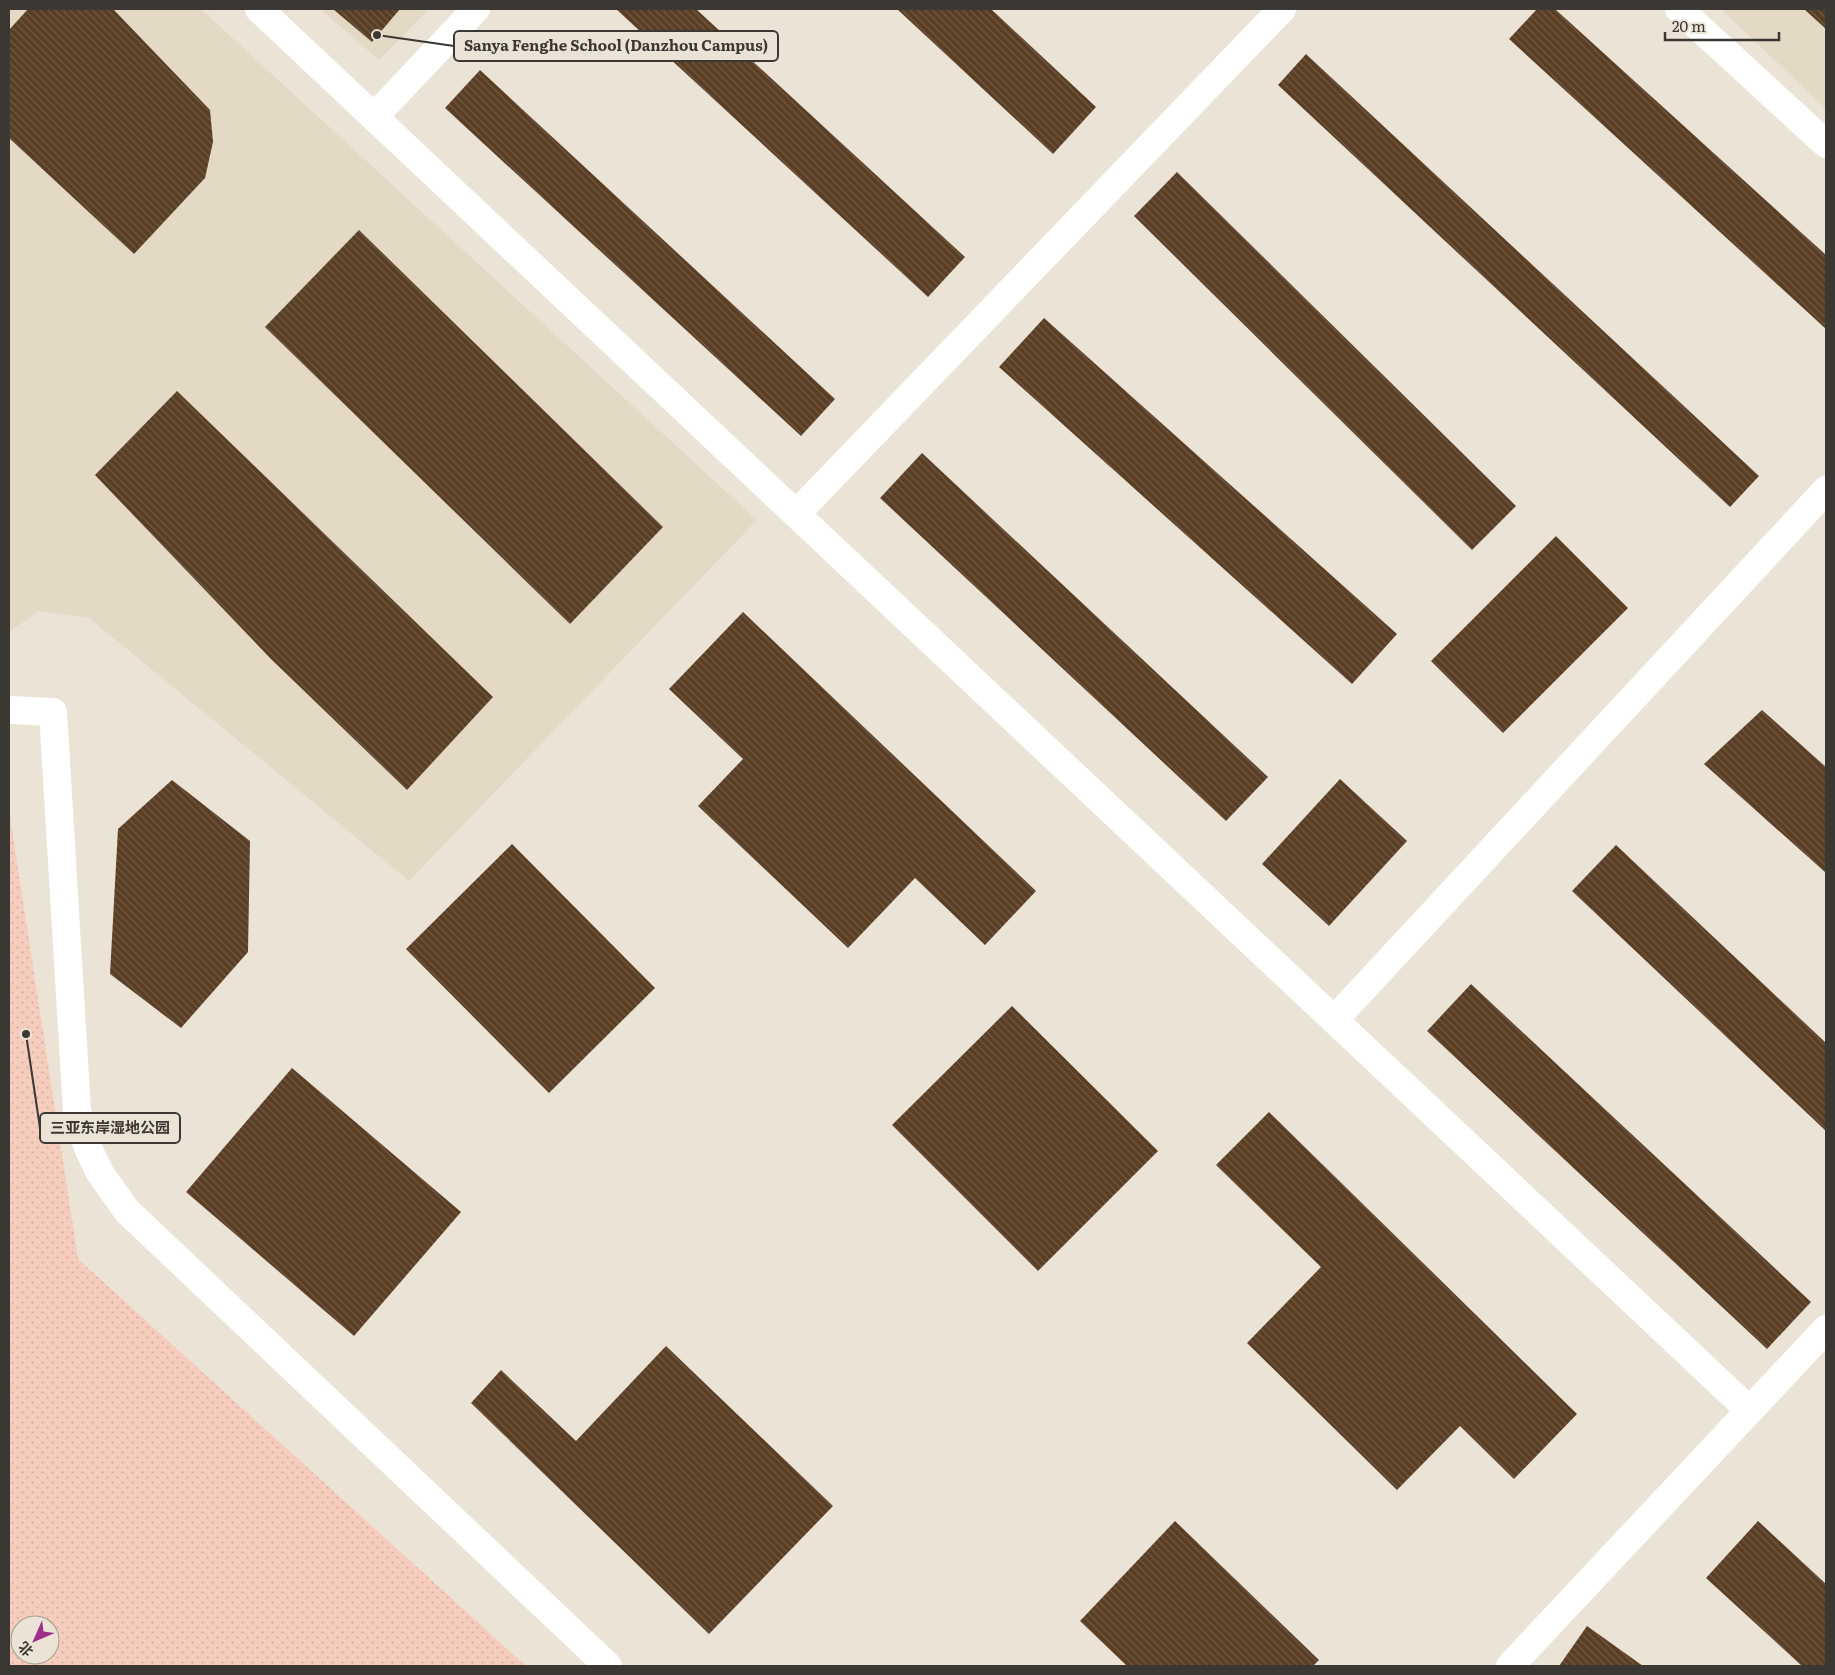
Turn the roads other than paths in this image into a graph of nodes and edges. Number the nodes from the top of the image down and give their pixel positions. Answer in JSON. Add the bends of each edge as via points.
{"nodes":[{"id":1,"x":259,"y":9,"type":"edge"},
{"id":2,"x":476,"y":9,"type":"edge"},
{"id":3,"x":1282,"y":9,"type":"edge"},
{"id":4,"x":1679,"y":9,"type":"edge"},
{"id":5,"x":374,"y":118,"type":"junction"},
{"id":6,"x":1826,"y":144,"type":"edge"},
{"id":7,"x":1826,"y":490,"type":"edge"},
{"id":8,"x":796,"y":514,"type":"junction"},
{"id":9,"x":9,"y":710,"type":"edge"},
{"id":10,"x":1334,"y":1020,"type":"junction"},
{"id":11,"x":1826,"y":1329,"type":"edge"},
{"id":12,"x":1749,"y":1410,"type":"junction"},
{"id":13,"x":608,"y":1666,"type":"edge"},
{"id":14,"x":1510,"y":1666,"type":"edge"}],
"edges":[{"from":1,"to":5,"type":"street"},
{"from":2,"to":5,"type":"street"},
{"from":3,"to":8,"type":"street"},
{"from":4,"to":6,"type":"street"},
{"from":5,"to":8,"type":"street"},
{"from":7,"to":10,"type":"street"},
{"from":8,"to":10,"type":"street"},
{"from":9,"to":13,"type":"street","via":[[54,712],[77,1111],[88,1148],[100,1173],[127,1211]]},
{"from":10,"to":12,"type":"street"},
{"from":11,"to":12,"type":"street"},
{"from":12,"to":14,"type":"street"}]}
